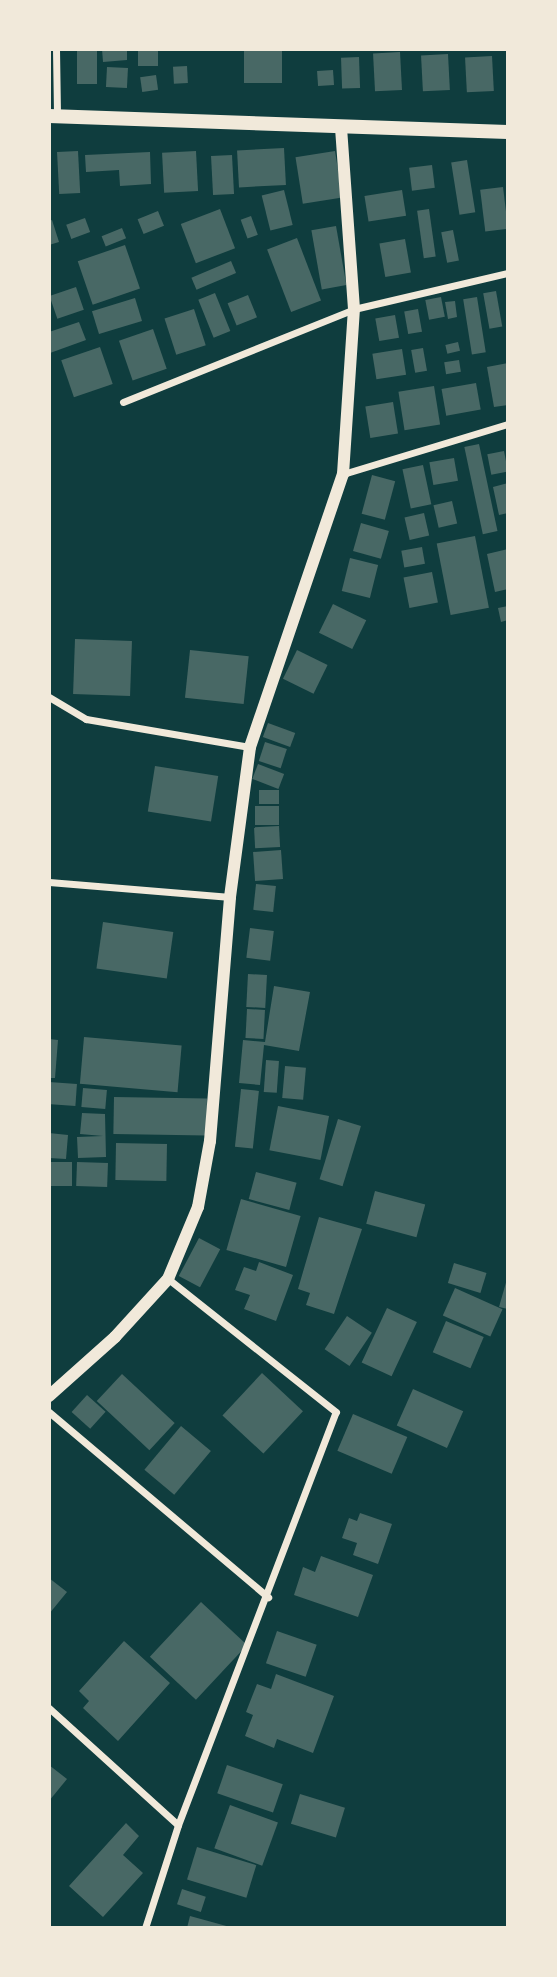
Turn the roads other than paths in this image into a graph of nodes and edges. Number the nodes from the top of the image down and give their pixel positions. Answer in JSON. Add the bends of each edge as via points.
{"nodes":[{"id":1,"x":56,"y":49,"type":"edge"},
{"id":2,"x":53,"y":116,"type":"edge"},
{"id":3,"x":341,"y":129,"type":"junction"},
{"id":4,"x":508,"y":132,"type":"edge"},
{"id":5,"x":508,"y":273,"type":"edge"},
{"id":6,"x":354,"y":309,"type":"junction"},
{"id":7,"x":123,"y":402,"type":"dead end"},
{"id":8,"x":508,"y":424,"type":"edge"},
{"id":9,"x":343,"y":474,"type":"junction"},
{"id":10,"x":49,"y":697,"type":"edge"},
{"id":11,"x":250,"y":747,"type":"junction"},
{"id":12,"x":49,"y":882,"type":"edge"},
{"id":13,"x":230,"y":897,"type":"junction"},
{"id":14,"x":168,"y":1279,"type":"junction"},
{"id":15,"x":49,"y":1396,"type":"edge"},
{"id":16,"x":49,"y":1412,"type":"edge"},
{"id":17,"x":268,"y":1597,"type":"junction"},
{"id":18,"x":49,"y":1708,"type":"edge"},
{"id":19,"x":178,"y":1825,"type":"junction"},
{"id":20,"x":145,"y":1928,"type":"edge"}],
"edges":[{"from":1,"to":2,"type":"street"},
{"from":2,"to":3,"type":"main road"},
{"from":3,"to":4,"type":"main road"},
{"from":3,"to":6,"type":"street"},
{"from":5,"to":6,"type":"street"},
{"from":6,"to":7,"type":"street"},
{"from":6,"to":9,"type":"street"},
{"from":8,"to":9,"type":"street"},
{"from":9,"to":11,"type":"street"},
{"from":10,"to":11,"type":"street","via":[[86,719]]},
{"from":11,"to":13,"type":"street"},
{"from":12,"to":13,"type":"street"},
{"from":13,"to":14,"type":"street","via":[[210,1141],[198,1207]]},
{"from":14,"to":15,"type":"street","via":[[115,1337]]},
{"from":14,"to":17,"type":"street","via":[[336,1412]]},
{"from":16,"to":17,"type":"street"},
{"from":17,"to":19,"type":"street"},
{"from":18,"to":19,"type":"street"},
{"from":19,"to":20,"type":"street"}]}
